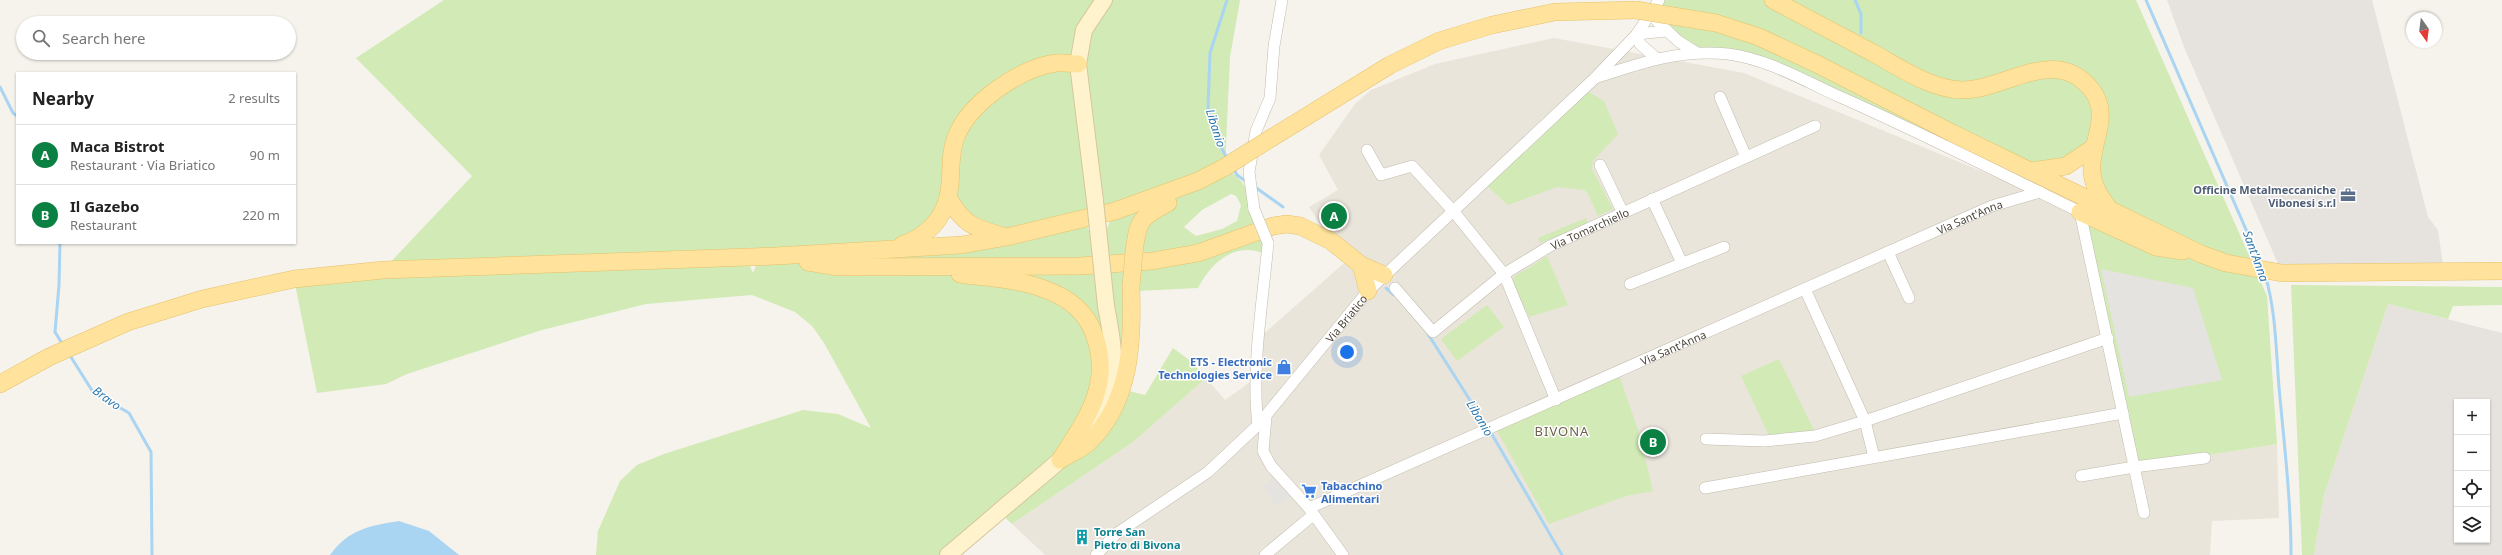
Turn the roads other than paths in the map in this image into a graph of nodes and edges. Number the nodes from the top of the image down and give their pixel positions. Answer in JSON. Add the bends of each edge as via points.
{"nodes":[{"id":1,"x":1104,"y":0,"type":"edge"},
{"id":2,"x":1282,"y":0,"type":"edge"},
{"id":3,"x":1773,"y":0,"type":"edge"},
{"id":4,"x":1659,"y":1,"type":"edge"},
{"id":5,"x":1666,"y":31,"type":"junction"},
{"id":6,"x":1637,"y":34,"type":"junction"},
{"id":7,"x":1697,"y":53,"type":"junction"},
{"id":8,"x":1656,"y":58,"type":"junction"},
{"id":9,"x":1078,"y":64,"type":"junction"},
{"id":10,"x":1595,"y":78,"type":"junction"},
{"id":11,"x":1720,"y":97,"type":"dead end"},
{"id":12,"x":1815,"y":126,"type":"dead end"},
{"id":13,"x":2093,"y":148,"type":"junction"},
{"id":14,"x":1367,"y":150,"type":"dead end"},
{"id":15,"x":1746,"y":157,"type":"junction"},
{"id":16,"x":1600,"y":165,"type":"dead end"},
{"id":17,"x":2031,"y":171,"type":"junction"},
{"id":18,"x":1198,"y":181,"type":"junction"},
{"id":19,"x":2040,"y":192,"type":"junction"},
{"id":20,"x":948,"y":197,"type":"junction"},
{"id":21,"x":1652,"y":199,"type":"junction"},
{"id":22,"x":2110,"y":210,"type":"junction"},
{"id":23,"x":1454,"y":212,"type":"junction"},
{"id":24,"x":2080,"y":212,"type":"junction"},
{"id":25,"x":1623,"y":213,"type":"junction"},
{"id":26,"x":1007,"y":237,"type":"junction"},
{"id":27,"x":1724,"y":247,"type":"dead end"},
{"id":28,"x":888,"y":251,"type":"junction"},
{"id":29,"x":1888,"y":252,"type":"junction"},
{"id":30,"x":2201,"y":254,"type":"junction"},
{"id":31,"x":776,"y":256,"type":"junction"},
{"id":32,"x":1682,"y":263,"type":"junction"},
{"id":33,"x":1361,"y":265,"type":"junction"},
{"id":34,"x":914,"y":266,"type":"junction"},
{"id":35,"x":2502,"y":271,"type":"edge"},
{"id":36,"x":1504,"y":274,"type":"junction"},
{"id":37,"x":1389,"y":282,"type":"junction"},
{"id":38,"x":1630,"y":284,"type":"dead end"},
{"id":39,"x":1805,"y":289,"type":"junction"},
{"id":40,"x":1368,"y":290,"type":"junction"},
{"id":41,"x":1909,"y":298,"type":"dead end"},
{"id":42,"x":2108,"y":338,"type":"junction"},
{"id":43,"x":0,"y":384,"type":"edge"},
{"id":44,"x":1556,"y":400,"type":"junction"},
{"id":45,"x":2122,"y":413,"type":"junction"},
{"id":46,"x":1262,"y":421,"type":"junction"},
{"id":47,"x":1865,"y":421,"type":"junction"},
{"id":48,"x":1706,"y":439,"type":"dead end"},
{"id":49,"x":1874,"y":457,"type":"junction"},
{"id":50,"x":2205,"y":458,"type":"dead end"},
{"id":51,"x":1060,"y":460,"type":"junction"},
{"id":52,"x":2134,"y":467,"type":"junction"},
{"id":53,"x":2081,"y":476,"type":"dead end"},
{"id":54,"x":1705,"y":488,"type":"dead end"},
{"id":55,"x":1311,"y":512,"type":"junction"},
{"id":56,"x":2144,"y":513,"type":"dead end"},
{"id":57,"x":948,"y":555,"type":"edge"},
{"id":58,"x":1096,"y":555,"type":"edge"},
{"id":59,"x":1265,"y":555,"type":"edge"},
{"id":60,"x":1343,"y":555,"type":"edge"}],
"edges":[{"from":1,"to":9,"type":"street","via":[[1084,30]]},
{"from":2,"to":46,"type":"street","bridge":true,"via":[[1274,46],[1270,98],[1256,132],[1249,176],[1254,209],[1268,243],[1256,406]]},
{"from":3,"to":13,"type":"main road","via":[[1906,70],[1950,88],[1978,88],[2041,70],[2069,72],[2091,89],[2098,101],[2101,123]]},
{"from":4,"to":5,"type":"street","via":[[1656,20]]},
{"from":4,"to":6,"type":"street","name":"Via Briatico"},
{"from":5,"to":6,"type":"street"},
{"from":5,"to":7,"type":"street"},
{"from":6,"to":8,"type":"street","via":[[1640,44]]},
{"from":6,"to":10,"type":"street","name":"Via Briatico"},
{"from":7,"to":8,"type":"street"},
{"from":7,"to":19,"type":"street","via":[[1728,54],[1761,61],[1899,123]]},
{"from":8,"to":10,"type":"street"},
{"from":9,"to":20,"type":"main road","via":[[1056,63],[1018,77],[992,93],[966,116],[956,137],[949,164]]},
{"from":9,"to":51,"type":"street","bridge":true,"via":[[1112,342],[1113,373],[1109,392],[1093,424]]},
{"from":10,"to":23,"type":"street","name":"Via Briatico"},
{"from":11,"to":15,"type":"street"},
{"from":12,"to":15,"type":"street","name":"Via Tomarchiello"},
{"from":13,"to":17,"type":"main road","via":[[2066,166]]},
{"from":13,"to":22,"type":"main road","via":[[2092,172],[2097,191]]},
{"from":14,"to":23,"type":"street","via":[[1382,175],[1412,166]]},
{"from":15,"to":21,"type":"street","name":"Via Tomarchiello"},
{"from":16,"to":25,"type":"street"},
{"from":17,"to":18,"type":"main road","bridge":true,"via":[[1759,37],[1716,23],[1636,10],[1555,12],[1492,25],[1439,41],[1390,65]]},
{"from":17,"to":22,"type":"main road"},
{"from":18,"to":26,"type":"main road","via":[[1114,211]]},
{"from":18,"to":51,"type":"main road","bridge":true,"via":[[1189,193],[1148,213],[1138,226],[1134,252],[1131,348],[1116,407],[1088,443]]},
{"from":19,"to":24,"type":"street"},
{"from":19,"to":29,"type":"street","name":"Via Sant'Anna","via":[[1992,206]]},
{"from":20,"to":26,"type":"main road","via":[[965,222]]},
{"from":20,"to":28,"type":"main road","via":[[932,228],[918,239]]},
{"from":21,"to":25,"type":"street","name":"Via Tomarchiello"},
{"from":21,"to":32,"type":"street"},
{"from":22,"to":30,"type":"main road"},
{"from":23,"to":36,"type":"street"},
{"from":23,"to":37,"type":"street","name":"Via Briatico"},
{"from":24,"to":30,"type":"main road","via":[[2156,247]]},
{"from":24,"to":42,"type":"street"},
{"from":25,"to":36,"type":"street","name":"Via Tomarchiello","via":[[1550,246]]},
{"from":26,"to":28,"type":"main road","via":[[961,245]]},
{"from":27,"to":32,"type":"street"},
{"from":28,"to":31,"type":"main road"},
{"from":29,"to":39,"type":"street","name":"Via Sant'Anna"},
{"from":29,"to":41,"type":"street"},
{"from":30,"to":35,"type":"main road","via":[[2226,264],[2273,272]]},
{"from":31,"to":34,"type":"main road","via":[[838,267]]},
{"from":31,"to":43,"type":"main road","via":[[383,270],[294,279],[202,299],[128,322],[66,349]]},
{"from":32,"to":38,"type":"street"},
{"from":33,"to":34,"type":"main road","via":[[1331,241],[1300,226],[1287,224],[1273,226],[1198,253],[1152,261],[1080,266]]},
{"from":33,"to":37,"type":"main road"},
{"from":33,"to":40,"type":"main road"},
{"from":34,"to":51,"type":"main road","via":[[1043,288],[1076,305],[1092,328],[1099,346],[1101,375],[1089,413]]},
{"from":36,"to":37,"type":"street","name":"Via Tomarchiello","via":[[1433,332]]},
{"from":36,"to":44,"type":"street"},
{"from":37,"to":40,"type":"street","name":"Via Briatico"},
{"from":39,"to":44,"type":"street","name":"Via Sant'Anna"},
{"from":39,"to":47,"type":"street"},
{"from":40,"to":46,"type":"street","name":"Via Briatico"},
{"from":42,"to":45,"type":"street"},
{"from":42,"to":47,"type":"street"},
{"from":44,"to":55,"type":"street","name":"Via Sant'Anna"},
{"from":45,"to":49,"type":"street"},
{"from":45,"to":52,"type":"street"},
{"from":46,"to":55,"type":"street","via":[[1263,450],[1271,466]]},
{"from":46,"to":58,"type":"street","name":"Via Briatico","via":[[1208,472],[1116,534]]},
{"from":47,"to":48,"type":"street","via":[[1815,436],[1764,441]]},
{"from":47,"to":49,"type":"street"},
{"from":49,"to":54,"type":"street"},
{"from":50,"to":52,"type":"street"},
{"from":51,"to":57,"type":"street"},
{"from":52,"to":53,"type":"street"},
{"from":52,"to":56,"type":"street"},
{"from":55,"to":59,"type":"street","name":"Via Sant'Anna"},
{"from":55,"to":60,"type":"street"}]}
